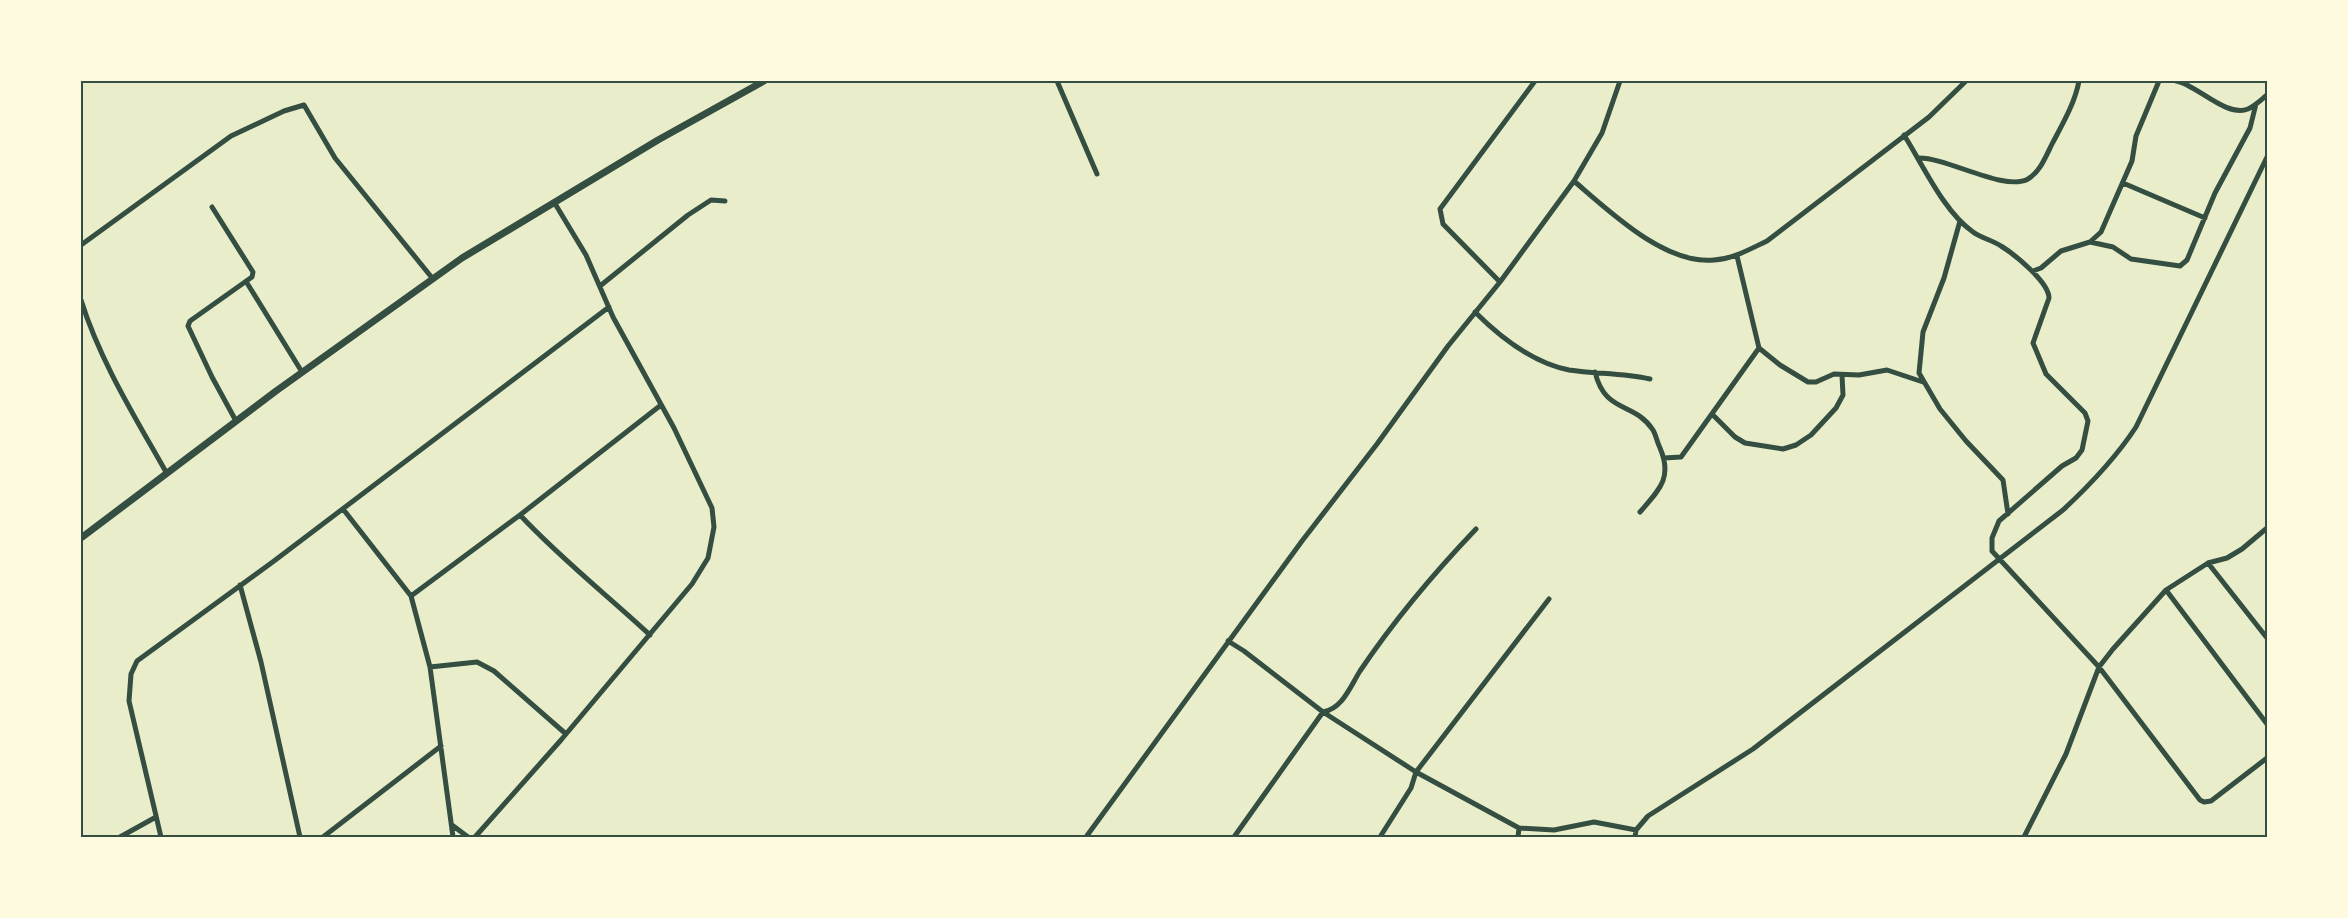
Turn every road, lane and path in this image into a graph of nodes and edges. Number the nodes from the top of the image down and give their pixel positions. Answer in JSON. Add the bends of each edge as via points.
{"nodes":[{"id":1,"x":1057,"y":81,"type":"edge"},
{"id":2,"x":1535,"y":81,"type":"edge"},
{"id":3,"x":1620,"y":81,"type":"edge"},
{"id":4,"x":1966,"y":81,"type":"edge"},
{"id":5,"x":2079,"y":81,"type":"edge"},
{"id":6,"x":2158,"y":81,"type":"edge"},
{"id":7,"x":2176,"y":81,"type":"edge"},
{"id":8,"x":759,"y":82,"type":"edge"},
{"id":9,"x":2267,"y":95,"type":"edge"},
{"id":10,"x":2256,"y":104,"type":"junction"},
{"id":11,"x":1904,"y":135,"type":"junction"},
{"id":12,"x":2267,"y":157,"type":"edge"},
{"id":13,"x":1918,"y":158,"type":"junction"},
{"id":14,"x":1097,"y":174,"type":"dead end"},
{"id":15,"x":1574,"y":181,"type":"junction"},
{"id":16,"x":2123,"y":183,"type":"junction"},
{"id":17,"x":725,"y":201,"type":"dead end"},
{"id":18,"x":554,"y":202,"type":"junction"},
{"id":19,"x":212,"y":206,"type":"dead end"},
{"id":20,"x":2205,"y":218,"type":"junction"},
{"id":21,"x":1960,"y":221,"type":"junction"},
{"id":22,"x":2090,"y":242,"type":"junction"},
{"id":23,"x":81,"y":245,"type":"edge"},
{"id":24,"x":1737,"y":256,"type":"junction"},
{"id":25,"x":2033,"y":271,"type":"junction"},
{"id":26,"x":433,"y":279,"type":"junction"},
{"id":27,"x":247,"y":282,"type":"junction"},
{"id":28,"x":1500,"y":282,"type":"junction"},
{"id":29,"x":600,"y":286,"type":"junction"},
{"id":30,"x":81,"y":300,"type":"edge"},
{"id":31,"x":608,"y":306,"type":"junction"},
{"id":32,"x":1475,"y":312,"type":"junction"},
{"id":33,"x":84,"y":318,"type":"edge"},
{"id":34,"x":1760,"y":348,"type":"junction"},
{"id":35,"x":302,"y":372,"type":"junction"},
{"id":36,"x":1595,"y":372,"type":"junction"},
{"id":37,"x":1842,"y":375,"type":"junction"},
{"id":38,"x":1650,"y":379,"type":"dead end"},
{"id":39,"x":1923,"y":382,"type":"junction"},
{"id":40,"x":661,"y":405,"type":"junction"},
{"id":41,"x":1712,"y":414,"type":"junction"},
{"id":42,"x":236,"y":421,"type":"junction"},
{"id":43,"x":1664,"y":458,"type":"junction"},
{"id":44,"x":166,"y":472,"type":"junction"},
{"id":45,"x":343,"y":509,"type":"junction"},
{"id":46,"x":1640,"y":512,"type":"dead end"},
{"id":47,"x":2008,"y":514,"type":"junction"},
{"id":48,"x":520,"y":515,"type":"junction"},
{"id":49,"x":2267,"y":528,"type":"edge"},
{"id":50,"x":1476,"y":529,"type":"dead end"},
{"id":51,"x":81,"y":538,"type":"edge"},
{"id":52,"x":1998,"y":559,"type":"junction"},
{"id":53,"x":2208,"y":563,"type":"junction"},
{"id":54,"x":240,"y":585,"type":"junction"},
{"id":55,"x":2166,"y":590,"type":"junction"},
{"id":56,"x":411,"y":596,"type":"junction"},
{"id":57,"x":1549,"y":598,"type":"dead end"},
{"id":58,"x":650,"y":635,"type":"junction"},
{"id":59,"x":2267,"y":638,"type":"edge"},
{"id":60,"x":1228,"y":642,"type":"junction"},
{"id":61,"x":430,"y":667,"type":"junction"},
{"id":62,"x":2099,"y":667,"type":"junction"},
{"id":63,"x":1323,"y":712,"type":"junction"},
{"id":64,"x":2267,"y":724,"type":"edge"},
{"id":65,"x":566,"y":734,"type":"junction"},
{"id":66,"x":441,"y":746,"type":"junction"},
{"id":67,"x":2267,"y":758,"type":"edge"},
{"id":68,"x":1416,"y":772,"type":"junction"},
{"id":69,"x":156,"y":816,"type":"junction"},
{"id":70,"x":452,"y":825,"type":"junction"},
{"id":71,"x":1518,"y":828,"type":"junction"},
{"id":72,"x":1636,"y":830,"type":"junction"},
{"id":73,"x":120,"y":837,"type":"edge"},
{"id":74,"x":161,"y":837,"type":"edge"},
{"id":75,"x":300,"y":837,"type":"edge"},
{"id":76,"x":323,"y":837,"type":"edge"},
{"id":77,"x":453,"y":837,"type":"edge"},
{"id":78,"x":468,"y":837,"type":"edge"},
{"id":79,"x":475,"y":837,"type":"edge"},
{"id":80,"x":1086,"y":837,"type":"edge"},
{"id":81,"x":1234,"y":837,"type":"edge"},
{"id":82,"x":1380,"y":837,"type":"edge"},
{"id":83,"x":1518,"y":837,"type":"edge"},
{"id":84,"x":1634,"y":837,"type":"edge"},
{"id":85,"x":2024,"y":837,"type":"edge"}],
"edges":[{"from":1,"to":14,"type":"street"},
{"from":2,"to":28,"type":"street","via":[[1440,209],[1443,224]]},
{"from":3,"to":15,"type":"street","via":[[1602,133]]},
{"from":4,"to":11,"type":"street"},
{"from":5,"to":13,"type":"street","via":[[2059,131],[2040,167],[2029,178],[2017,182],[2001,180],[1930,157]]},
{"from":6,"to":16,"type":"street","via":[[2136,136],[2132,161]]},
{"from":7,"to":10,"type":"street","via":[[2211,100],[2239,110],[2247,110]]},
{"from":8,"to":18,"type":"street"},
{"from":9,"to":10,"type":"street"},
{"from":10,"to":20,"type":"street","via":[[2250,128]]},
{"from":11,"to":13,"type":"street"},
{"from":11,"to":24,"type":"street","via":[[1767,241]]},
{"from":12,"to":52,"type":"street","via":[[2136,428],[2119,454],[2063,510]]},
{"from":13,"to":21,"type":"street"},
{"from":15,"to":24,"type":"street","via":[[1626,224],[1671,254],[1690,260]]},
{"from":15,"to":28,"type":"street"},
{"from":16,"to":20,"type":"street"},
{"from":16,"to":22,"type":"street","via":[[2101,232]]},
{"from":17,"to":29,"type":"street","via":[[711,200],[688,214]]},
{"from":18,"to":26,"type":"street"},
{"from":18,"to":29,"type":"street","via":[[586,255]]},
{"from":19,"to":27,"type":"street","via":[[253,272]]},
{"from":20,"to":22,"type":"street","via":[[2187,260],[2180,266],[2131,259],[2113,248]]},
{"from":21,"to":25,"type":"street","via":[[1974,233],[2000,245]]},
{"from":21,"to":39,"type":"street","via":[[1944,278],[1923,332],[1919,373]]},
{"from":22,"to":25,"type":"street","via":[[2061,251]]},
{"from":23,"to":26,"type":"street","via":[[231,136],[304,105],[335,158]]},
{"from":24,"to":34,"type":"street"},
{"from":25,"to":47,"type":"street","via":[[2049,294],[2033,343],[2039,360],[2046,374],[2088,421],[2082,450],[2076,458],[2062,466]]},
{"from":26,"to":35,"type":"street"},
{"from":27,"to":35,"type":"street"},
{"from":27,"to":42,"type":"street","via":[[188,326]]},
{"from":28,"to":32,"type":"street"},
{"from":29,"to":31,"type":"street"},
{"from":30,"to":33,"type":"street"},
{"from":31,"to":40,"type":"street"},
{"from":31,"to":45,"type":"street"},
{"from":32,"to":36,"type":"street","via":[[1493,330],[1542,361],[1569,370]]},
{"from":32,"to":60,"type":"street"},
{"from":33,"to":44,"type":"street"},
{"from":34,"to":37,"type":"street","via":[[1808,382],[1834,374]]},
{"from":34,"to":41,"type":"street"},
{"from":35,"to":42,"type":"street"},
{"from":36,"to":38,"type":"street"},
{"from":36,"to":43,"type":"street","via":[[1604,395],[1653,430]]},
{"from":37,"to":39,"type":"street","via":[[1859,376],[1887,370]]},
{"from":37,"to":41,"type":"street","via":[[1843,395],[1836,408],[1812,435],[1783,449],[1745,443]]},
{"from":39,"to":47,"type":"street","via":[[1966,441],[2003,480]]},
{"from":40,"to":48,"type":"street"},
{"from":40,"to":58,"type":"street","via":[[712,508],[714,527],[708,558],[692,584]]},
{"from":41,"to":43,"type":"street","via":[[1681,458]]},
{"from":42,"to":44,"type":"street"},
{"from":43,"to":46,"type":"street","via":[[1664,481]]},
{"from":44,"to":51,"type":"street"},
{"from":45,"to":54,"type":"street"},
{"from":45,"to":56,"type":"street"},
{"from":47,"to":52,"type":"street","via":[[1999,521],[1992,538],[1992,551]]},
{"from":48,"to":56,"type":"street"},
{"from":48,"to":58,"type":"street","via":[[545,542]]},
{"from":49,"to":53,"type":"street","via":[[2227,558]]},
{"from":50,"to":63,"type":"street","via":[[1441,566],[1340,703]]},
{"from":52,"to":62,"type":"street"},
{"from":52,"to":72,"type":"street","via":[[1753,749],[1648,816]]},
{"from":53,"to":55,"type":"street"},
{"from":53,"to":59,"type":"street"},
{"from":54,"to":69,"type":"street","via":[[137,661],[131,674],[130,701]]},
{"from":54,"to":75,"type":"street","via":[[261,662]]},
{"from":55,"to":62,"type":"street"},
{"from":55,"to":64,"type":"street"},
{"from":56,"to":61,"type":"street"},
{"from":57,"to":68,"type":"street"},
{"from":58,"to":65,"type":"street"},
{"from":60,"to":63,"type":"street"},
{"from":60,"to":80,"type":"street"},
{"from":61,"to":65,"type":"street","via":[[477,662],[494,671]]},
{"from":61,"to":66,"type":"street"},
{"from":62,"to":67,"type":"street","via":[[2204,802],[2211,801]]},
{"from":62,"to":85,"type":"street","via":[[2066,754]]},
{"from":63,"to":68,"type":"street"},
{"from":63,"to":81,"type":"street"},
{"from":65,"to":79,"type":"street"},
{"from":66,"to":70,"type":"street"},
{"from":66,"to":76,"type":"street"},
{"from":68,"to":71,"type":"street"},
{"from":68,"to":82,"type":"street","via":[[1411,788]]},
{"from":69,"to":73,"type":"street"},
{"from":69,"to":74,"type":"street"},
{"from":70,"to":77,"type":"street"},
{"from":70,"to":78,"type":"street"},
{"from":71,"to":72,"type":"street","via":[[1554,830],[1594,822]]},
{"from":71,"to":83,"type":"street"},
{"from":72,"to":84,"type":"street"}]}
